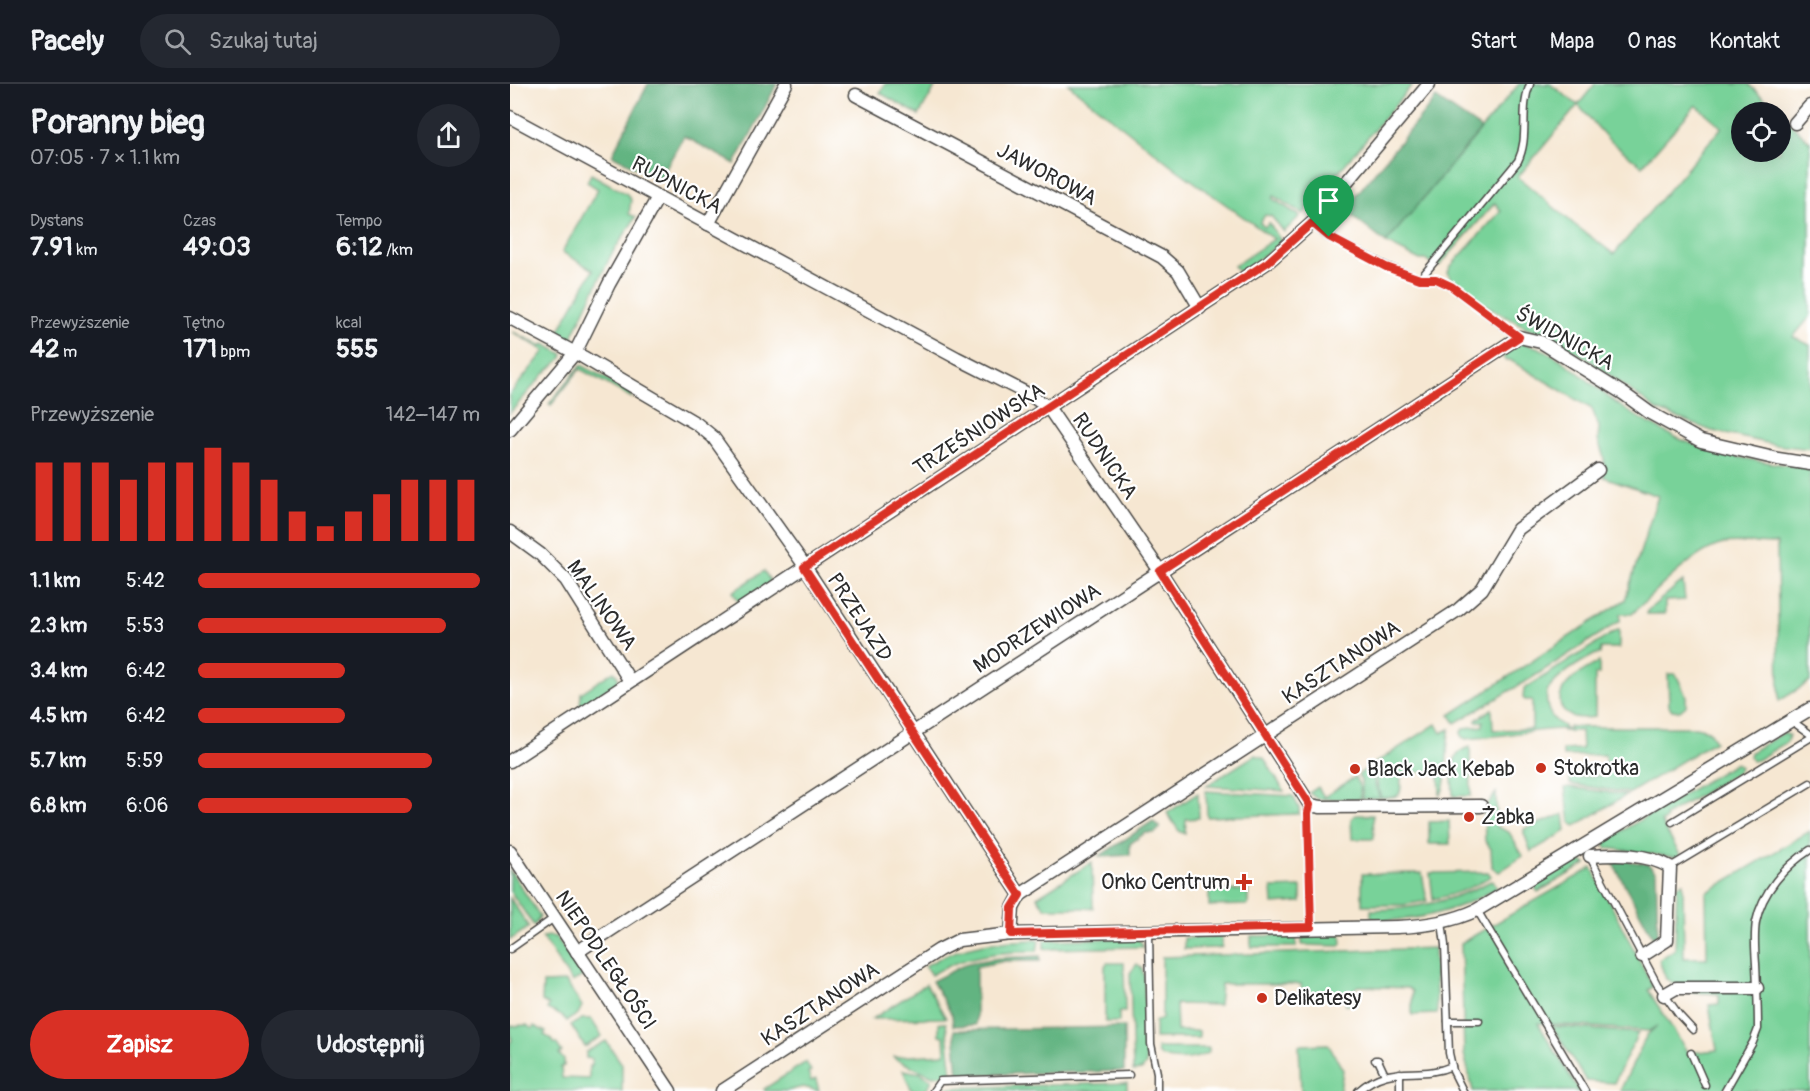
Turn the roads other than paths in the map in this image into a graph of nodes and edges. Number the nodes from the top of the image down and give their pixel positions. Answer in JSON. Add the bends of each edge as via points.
{"nodes":[{"id":1,"x":786,"y":84,"type":"edge"},
{"id":2,"x":1430,"y":84,"type":"edge"},
{"id":3,"x":1530,"y":84,"type":"edge"},
{"id":4,"x":856,"y":95,"type":"dead end"},
{"id":5,"x":1810,"y":106,"type":"edge"},
{"id":6,"x":510,"y":117,"type":"edge"},
{"id":7,"x":1795,"y":123,"type":"dead end"},
{"id":8,"x":658,"y":197,"type":"junction"},
{"id":9,"x":1312,"y":223,"type":"junction"},
{"id":10,"x":708,"y":224,"type":"junction"},
{"id":11,"x":1420,"y":279,"type":"junction"},
{"id":12,"x":1200,"y":308,"type":"junction"},
{"id":13,"x":510,"y":318,"type":"edge"},
{"id":14,"x":1519,"y":337,"type":"junction"},
{"id":15,"x":575,"y":353,"type":"junction"},
{"id":16,"x":1047,"y":407,"type":"junction"},
{"id":17,"x":510,"y":430,"type":"edge"},
{"id":18,"x":1810,"y":464,"type":"edge"},
{"id":19,"x":1598,"y":470,"type":"dead end"},
{"id":20,"x":510,"y":532,"type":"edge"},
{"id":21,"x":804,"y":567,"type":"junction"},
{"id":22,"x":1160,"y":571,"type":"junction"},
{"id":23,"x":630,"y":681,"type":"junction"},
{"id":24,"x":1810,"y":709,"type":"edge"},
{"id":25,"x":1791,"y":720,"type":"junction"},
{"id":26,"x":913,"y":733,"type":"junction"},
{"id":27,"x":1265,"y":735,"type":"junction"},
{"id":28,"x":1810,"y":736,"type":"edge"},
{"id":29,"x":510,"y":760,"type":"edge"},
{"id":30,"x":1810,"y":783,"type":"edge"},
{"id":31,"x":1310,"y":805,"type":"junction"},
{"id":32,"x":1481,"y":806,"type":"dead end"},
{"id":33,"x":1672,"y":822,"type":"dead end"},
{"id":34,"x":1810,"y":850,"type":"edge"},
{"id":35,"x":510,"y":851,"type":"edge"},
{"id":36,"x":1587,"y":851,"type":"junction"},
{"id":37,"x":1670,"y":867,"type":"junction"},
{"id":38,"x":1020,"y":895,"type":"junction"},
{"id":39,"x":1477,"y":910,"type":"junction"},
{"id":40,"x":554,"y":918,"type":"junction"},
{"id":41,"x":1442,"y":922,"type":"junction"},
{"id":42,"x":1311,"y":927,"type":"junction"},
{"id":43,"x":1149,"y":931,"type":"junction"},
{"id":44,"x":1011,"y":934,"type":"junction"},
{"id":45,"x":510,"y":949,"type":"edge"},
{"id":46,"x":577,"y":952,"type":"junction"},
{"id":47,"x":1642,"y":956,"type":"junction"},
{"id":48,"x":1757,"y":988,"type":"junction"},
{"id":49,"x":1664,"y":995,"type":"junction"},
{"id":50,"x":1448,"y":1021,"type":"junction"},
{"id":51,"x":1479,"y":1021,"type":"dead end"},
{"id":52,"x":1693,"y":1030,"type":"dead end"},
{"id":53,"x":1690,"y":1053,"type":"dead end"},
{"id":54,"x":1375,"y":1060,"type":"dead end"},
{"id":55,"x":1452,"y":1066,"type":"junction"},
{"id":56,"x":1400,"y":1073,"type":"junction"},
{"id":57,"x":1129,"y":1075,"type":"dead end"},
{"id":58,"x":1385,"y":1075,"type":"junction"},
{"id":59,"x":1706,"y":1085,"type":"dead end"},
{"id":60,"x":670,"y":1091,"type":"edge"},
{"id":61,"x":722,"y":1091,"type":"edge"},
{"id":62,"x":933,"y":1091,"type":"edge"},
{"id":63,"x":1157,"y":1091,"type":"edge"},
{"id":64,"x":1358,"y":1091,"type":"edge"},
{"id":65,"x":1400,"y":1091,"type":"edge"},
{"id":66,"x":1463,"y":1091,"type":"edge"},
{"id":67,"x":1585,"y":1091,"type":"edge"},
{"id":68,"x":1725,"y":1091,"type":"edge"}],
"edges":[{"from":1,"to":10,"type":"street"},
{"from":2,"to":9,"type":"street","name":"TRZEŚNIOWSKA"},
{"from":3,"to":11,"type":"lane","via":[[1523,113],[1525,142],[1518,161]]},
{"from":4,"to":12,"type":"street","name":"JAWOROWA","via":[[1162,257],[1178,272]]},
{"from":5,"to":7,"type":"street"},
{"from":6,"to":8,"type":"street","name":"RUDNICKA"},
{"from":8,"to":10,"type":"street","name":"RUDNICKA"},
{"from":8,"to":15,"type":"street"},
{"from":9,"to":11,"type":"lane","name":"ŚWIDNICKA","via":[[1329,237],[1386,267]]},
{"from":9,"to":12,"type":"street","name":"TRZEŚNIOWSKA","via":[[1268,262]]},
{"from":10,"to":16,"type":"street","name":"RUDNICKA"},
{"from":11,"to":14,"type":"lane","name":"ŚWIDNICKA","via":[[1436,279],[1451,286]]},
{"from":12,"to":16,"type":"street","name":"TRZEŚNIOWSKA"},
{"from":13,"to":15,"type":"street","name":"PRZEJAZD"},
{"from":14,"to":18,"type":"street","name":"ŚWIDNICKA","via":[[1541,342],[1650,413],[1701,441]]},
{"from":14,"to":22,"type":"street","name":"MODRZEWIOWA"},
{"from":15,"to":17,"type":"street"},
{"from":15,"to":21,"type":"street","name":"PRZEJAZD","via":[[713,437]]},
{"from":16,"to":21,"type":"street","name":"TRZEŚNIOWSKA"},
{"from":16,"to":22,"type":"street","name":"RUDNICKA"},
{"from":19,"to":27,"type":"street","name":"KASZTANOWA","via":[[1518,529],[1482,589],[1458,610]]},
{"from":20,"to":23,"type":"street","name":"MALINOWA","via":[[566,580]]},
{"from":21,"to":23,"type":"street","name":"TRZEŚNIOWSKA"},
{"from":21,"to":26,"type":"street","name":"PRZEJAZD"},
{"from":22,"to":26,"type":"street","name":"MODRZEWIOWA"},
{"from":22,"to":27,"type":"street","name":"RUDNICKA"},
{"from":23,"to":29,"type":"street","name":"TRZEŚNIOWSKA"},
{"from":24,"to":25,"type":"street","name":"KASZTANOWA"},
{"from":25,"to":28,"type":"lane"},
{"from":25,"to":36,"type":"street","name":"KASZTANOWA"},
{"from":26,"to":38,"type":"street","name":"PRZEJAZD"},
{"from":26,"to":46,"type":"street","name":"MODRZEWIOWA"},
{"from":27,"to":31,"type":"street","name":"RUDNICKA"},
{"from":27,"to":38,"type":"street","name":"KASZTANOWA"},
{"from":28,"to":33,"type":"lane"},
{"from":30,"to":37,"type":"lane"},
{"from":31,"to":32,"type":"street"},
{"from":31,"to":42,"type":"lane"},
{"from":34,"to":48,"type":"lane","via":[[1781,874],[1762,905],[1756,923]]},
{"from":35,"to":40,"type":"street","name":"NIEPODLEGŁOŚCI"},
{"from":36,"to":37,"type":"street","via":[[1659,861]]},
{"from":36,"to":39,"type":"street","name":"KASZTANOWA"},
{"from":36,"to":47,"type":"lane"},
{"from":37,"to":47,"type":"street","via":[[1667,940]]},
{"from":38,"to":44,"type":"street","via":[[1012,908]]},
{"from":39,"to":41,"type":"street","name":"KASZTANOWA"},
{"from":39,"to":67,"type":"lane"},
{"from":40,"to":45,"type":"lane"},
{"from":40,"to":46,"type":"street","name":"NIEPODLEGŁOŚCI"},
{"from":41,"to":42,"type":"street","name":"KASZTANOWA","via":[[1397,927]]},
{"from":41,"to":50,"type":"lane"},
{"from":42,"to":43,"type":"street","name":"KASZTANOWA"},
{"from":43,"to":44,"type":"street","name":"KASZTANOWA"},
{"from":43,"to":63,"type":"lane","via":[[1151,1044]]},
{"from":44,"to":61,"type":"street","name":"KASZTANOWA","via":[[959,940],[939,950]]},
{"from":46,"to":60,"type":"street","name":"NIEPODLEGŁOŚCI"},
{"from":47,"to":49,"type":"lane"},
{"from":48,"to":49,"type":"street","via":[[1676,988]]},
{"from":48,"to":68,"type":"lane","via":[[1758,1029]]},
{"from":49,"to":52,"type":"lane"},
{"from":50,"to":51,"type":"lane"},
{"from":50,"to":55,"type":"lane"},
{"from":53,"to":59,"type":"lane"},
{"from":54,"to":58,"type":"lane"},
{"from":55,"to":56,"type":"lane","via":[[1442,1071]]},
{"from":55,"to":66,"type":"lane"},
{"from":56,"to":58,"type":"lane"},
{"from":56,"to":65,"type":"lane"},
{"from":57,"to":62,"type":"lane","via":[[940,1081]]},
{"from":58,"to":64,"type":"lane"}]}
